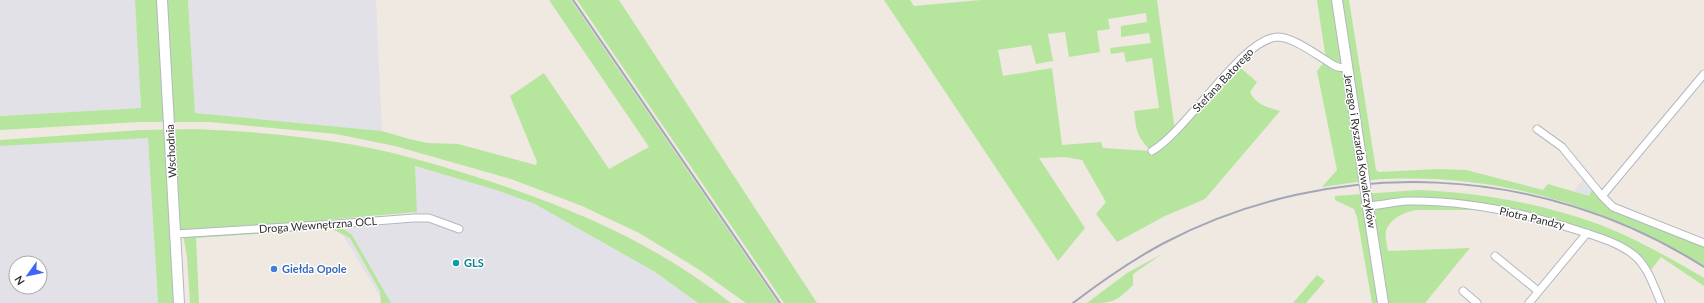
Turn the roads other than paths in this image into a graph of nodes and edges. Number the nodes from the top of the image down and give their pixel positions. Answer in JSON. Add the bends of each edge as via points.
{"nodes":[{"id":1,"x":162,"y":0,"type":"edge"},
{"id":2,"x":1337,"y":0,"type":"edge"},
{"id":3,"x":1347,"y":67,"type":"junction"},
{"id":4,"x":1704,"y":74,"type":"edge"},
{"id":5,"x":1537,"y":129,"type":"dead end"},
{"id":6,"x":1152,"y":151,"type":"dead end"},
{"id":7,"x":1602,"y":196,"type":"junction"},
{"id":8,"x":1368,"y":204,"type":"junction"},
{"id":9,"x":459,"y":229,"type":"dead end"},
{"id":10,"x":1587,"y":233,"type":"junction"},
{"id":11,"x":176,"y":234,"type":"junction"},
{"id":12,"x":1704,"y":243,"type":"edge"},
{"id":13,"x":1495,"y":256,"type":"dead end"},
{"id":14,"x":1463,"y":291,"type":"dead end"},
{"id":15,"x":1538,"y":291,"type":"junction"},
{"id":16,"x":179,"y":303,"type":"edge"},
{"id":17,"x":1383,"y":303,"type":"edge"},
{"id":18,"x":1477,"y":303,"type":"edge"},
{"id":19,"x":1529,"y":303,"type":"edge"},
{"id":20,"x":1661,"y":303,"type":"edge"}],
"edges":[{"from":1,"to":11,"type":"street","name":"Wschodnia"},
{"from":2,"to":3,"type":"street","name":"Jerzego i Ryszarda Kowalczyków"},
{"from":3,"to":6,"type":"street","name":"Stefana Batorego","via":[[1338,67],[1292,41],[1278,37],[1265,40],[1249,51],[1175,132]]},
{"from":3,"to":8,"type":"street","name":"Jerzego i Ryszarda Kowalczyków","bridge":true},
{"from":4,"to":7,"type":"street"},
{"from":5,"to":7,"type":"street","via":[[1562,147]]},
{"from":7,"to":12,"type":"street","via":[[1618,210]]},
{"from":8,"to":10,"type":"street","name":"Piotra Pandzy","via":[[1408,201],[1476,206],[1528,216]]},
{"from":8,"to":17,"type":"street","name":"Jerzego i Ryszarda Kowalczyków"},
{"from":9,"to":11,"type":"street","name":"Droga Wewnętrzna OCL","via":[[430,218],[414,218]]},
{"from":10,"to":15,"type":"street"},
{"from":10,"to":20,"type":"street","name":"Piotra Pandzy","via":[[1636,256],[1648,274]]},
{"from":11,"to":16,"type":"street","name":"Wschodnia"},
{"from":13,"to":15,"type":"street"},
{"from":14,"to":18,"type":"street"},
{"from":15,"to":19,"type":"street"}]}
